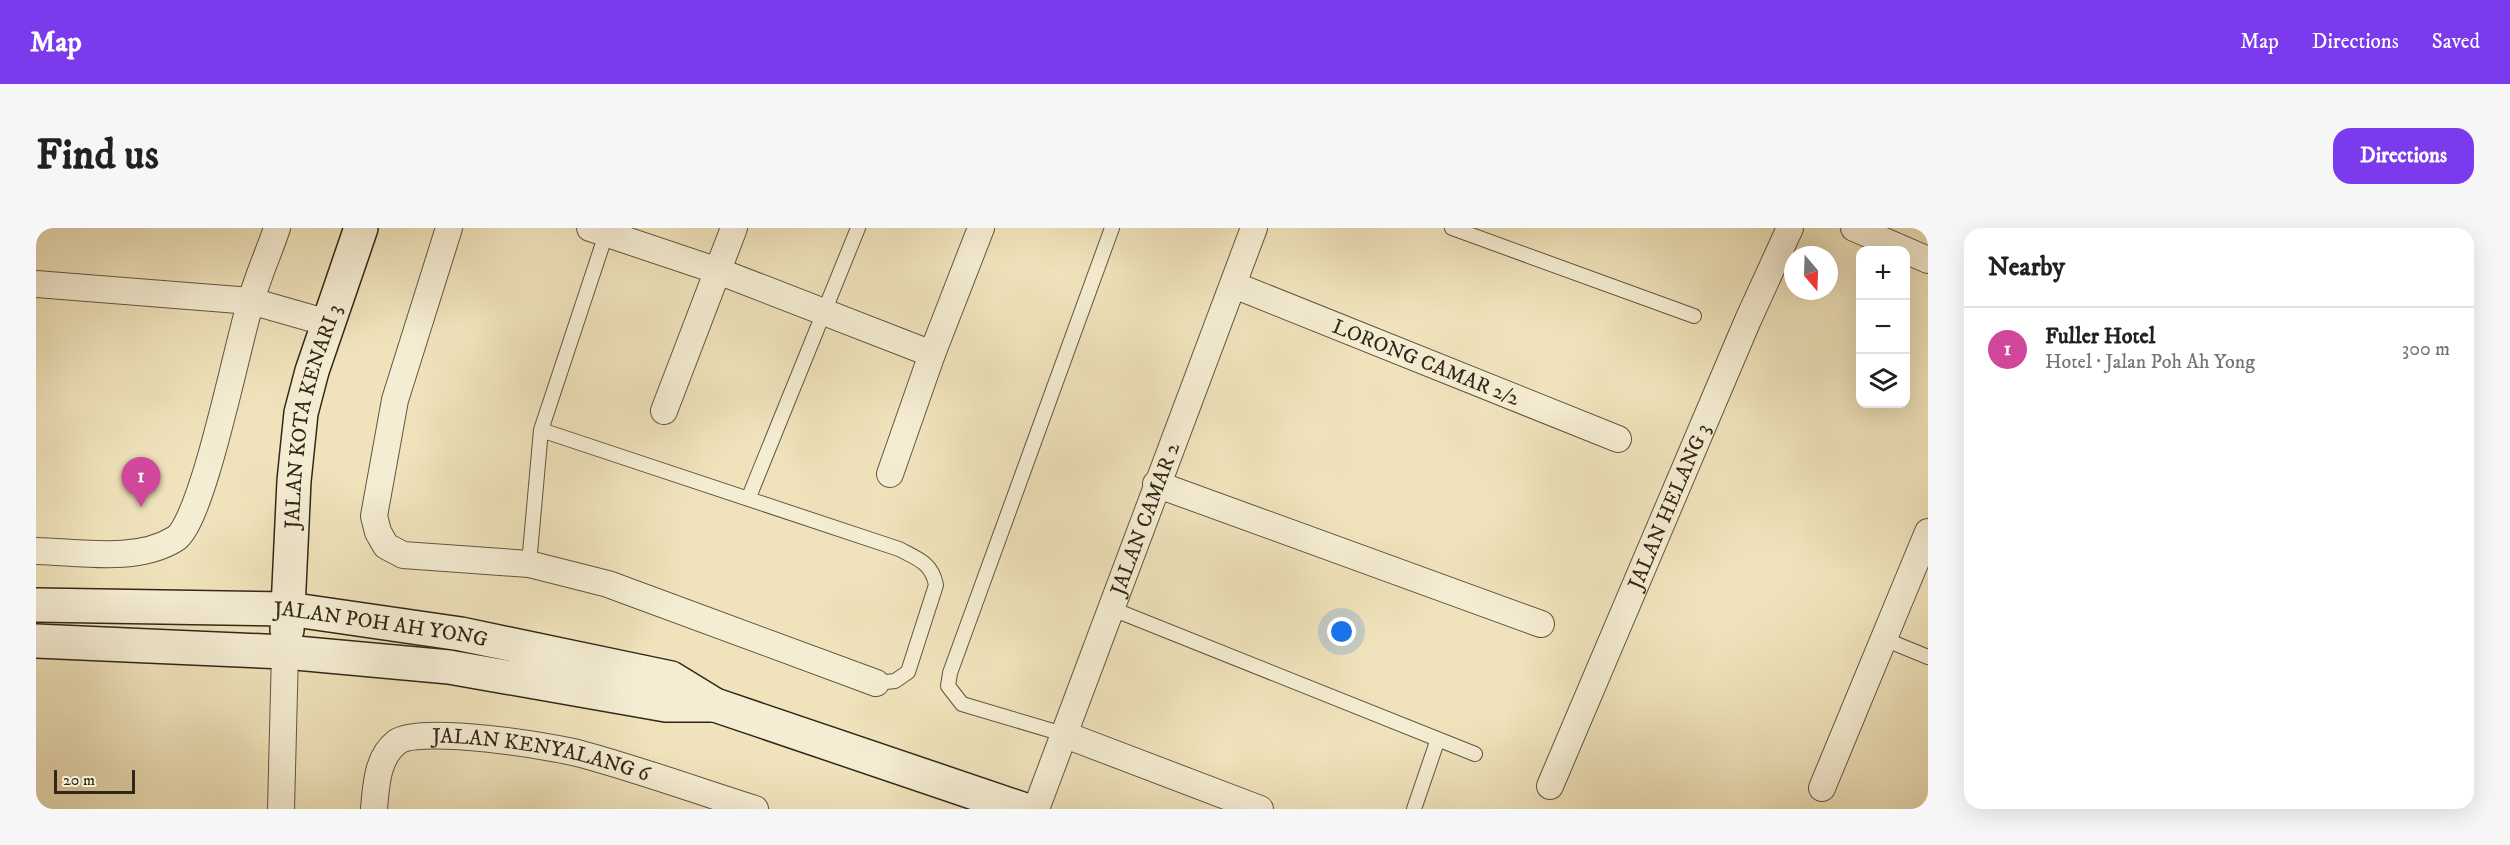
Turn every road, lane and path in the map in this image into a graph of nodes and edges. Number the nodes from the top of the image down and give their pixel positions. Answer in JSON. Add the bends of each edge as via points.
{"nodes":[{"id":1,"x":278,"y":228,"type":"edge"},
{"id":2,"x":361,"y":228,"type":"edge"},
{"id":3,"x":449,"y":228,"type":"edge"},
{"id":4,"x":734,"y":228,"type":"edge"},
{"id":5,"x":858,"y":228,"type":"edge"},
{"id":6,"x":981,"y":228,"type":"edge"},
{"id":7,"x":1112,"y":228,"type":"edge"},
{"id":8,"x":1254,"y":228,"type":"edge"},
{"id":9,"x":1452,"y":228,"type":"edge"},
{"id":10,"x":1790,"y":228,"type":"edge"},
{"id":11,"x":1854,"y":228,"type":"edge"},
{"id":12,"x":598,"y":231,"type":"edge"},
{"id":13,"x":1928,"y":260,"type":"edge"},
{"id":14,"x":718,"y":272,"type":"junction"},
{"id":15,"x":36,"y":284,"type":"edge"},
{"id":16,"x":1234,"y":285,"type":"junction"},
{"id":17,"x":250,"y":301,"type":"junction"},
{"id":18,"x":824,"y":314,"type":"junction"},
{"id":19,"x":1694,"y":316,"type":"dead end"},
{"id":20,"x":328,"y":323,"type":"junction"},
{"id":21,"x":932,"y":354,"type":"junction"},
{"id":22,"x":664,"y":411,"type":"dead end"},
{"id":23,"x":541,"y":430,"type":"junction"},
{"id":24,"x":1618,"y":439,"type":"dead end"},
{"id":25,"x":890,"y":474,"type":"dead end"},
{"id":26,"x":1156,"y":484,"type":"junction"},
{"id":27,"x":749,"y":497,"type":"junction"},
{"id":28,"x":1928,"y":532,"type":"edge"},
{"id":29,"x":36,"y":551,"type":"edge"},
{"id":30,"x":529,"y":564,"type":"junction"},
{"id":31,"x":36,"y":605,"type":"edge"},
{"id":32,"x":1110,"y":608,"type":"junction"},
{"id":33,"x":288,"y":609,"type":"junction"},
{"id":34,"x":1541,"y":624,"type":"dead end"},
{"id":35,"x":1884,"y":639,"type":"junction"},
{"id":36,"x":36,"y":641,"type":"edge"},
{"id":37,"x":285,"y":652,"type":"junction"},
{"id":38,"x":1928,"y":657,"type":"edge"},
{"id":39,"x":876,"y":683,"type":"joint"},
{"id":40,"x":715,"y":705,"type":"junction"},
{"id":41,"x":1063,"y":734,"type":"junction"},
{"id":42,"x":1438,"y":739,"type":"junction"},
{"id":43,"x":1475,"y":754,"type":"dead end"},
{"id":44,"x":1550,"y":786,"type":"dead end"},
{"id":45,"x":1822,"y":788,"type":"dead end"},
{"id":46,"x":748,"y":808,"type":"edge"},
{"id":47,"x":281,"y":809,"type":"edge"},
{"id":48,"x":374,"y":809,"type":"edge"},
{"id":49,"x":1022,"y":809,"type":"edge"},
{"id":50,"x":1036,"y":809,"type":"edge"},
{"id":51,"x":1260,"y":809,"type":"edge"},
{"id":52,"x":1414,"y":809,"type":"edge"}],
"edges":[{"from":1,"to":17,"type":"street"},
{"from":2,"to":20,"type":"main road","name":"JALAN KOTA KENARI 3"},
{"from":3,"to":30,"type":"street","via":[[395,400],[374,516],[386,546],[403,555]]},
{"from":4,"to":14,"type":"street"},
{"from":5,"to":18,"type":"lane"},
{"from":6,"to":21,"type":"street"},
{"from":7,"to":41,"type":"lane","via":[[948,686],[962,704]]},
{"from":8,"to":16,"type":"street","name":"JALAN CAMAR 2"},
{"from":9,"to":19,"type":"lane"},
{"from":10,"to":44,"type":"street","name":"JALAN HELANG 3"},
{"from":11,"to":13,"type":"street"},
{"from":12,"to":14,"type":"street"},
{"from":12,"to":23,"type":"lane"},
{"from":14,"to":18,"type":"street"},
{"from":14,"to":22,"type":"street"},
{"from":15,"to":17,"type":"street"},
{"from":16,"to":24,"type":"street","name":"LORONG CAMAR 2/2"},
{"from":16,"to":26,"type":"street","name":"JALAN CAMAR 2"},
{"from":17,"to":20,"type":"street"},
{"from":17,"to":29,"type":"street","via":[[211,460],[189,521],[178,538],[153,550],[128,554]]},
{"from":18,"to":21,"type":"street"},
{"from":18,"to":27,"type":"lane"},
{"from":20,"to":33,"type":"main road","name":"JALAN KOTA KENARI 3","via":[[301,413]]},
{"from":21,"to":25,"type":"street"},
{"from":23,"to":27,"type":"lane"},
{"from":23,"to":30,"type":"lane"},
{"from":26,"to":32,"type":"street","name":"JALAN CAMAR 2"},
{"from":26,"to":34,"type":"street"},
{"from":27,"to":39,"type":"lane","via":[[899,549],[927,564],[934,573],[936,585],[908,672],[895,681]]},
{"from":28,"to":35,"type":"street"},
{"from":30,"to":39,"type":"street","via":[[608,584]]},
{"from":31,"to":33,"type":"main road","name":"JALAN POH AH YONG"},
{"from":32,"to":41,"type":"street","name":"JALAN CAMAR 2"},
{"from":32,"to":42,"type":"lane"},
{"from":33,"to":37,"type":"main road","name":"JALAN KOTA KENARI 3"},
{"from":33,"to":40,"type":"main road","name":"JALAN POH AH YONG","via":[[461,634],[671,678]]},
{"from":35,"to":38,"type":"lane"},
{"from":35,"to":45,"type":"street"},
{"from":36,"to":37,"type":"main road","name":"JALAN POH AH YONG"},
{"from":37,"to":40,"type":"main road","name":"JALAN POH AH YONG","via":[[449,667],[666,705]]},
{"from":37,"to":47,"type":"street"},
{"from":40,"to":49,"type":"main road","name":"JALAN POH AH YONG"},
{"from":41,"to":50,"type":"street","name":"JALAN CAMAR 2"},
{"from":41,"to":51,"type":"street"},
{"from":42,"to":43,"type":"lane"},
{"from":42,"to":52,"type":"lane"},
{"from":46,"to":48,"type":"street","name":"JALAN KENYALANG 6","via":[[580,754],[447,734],[414,736],[397,742],[381,764]]}]}
